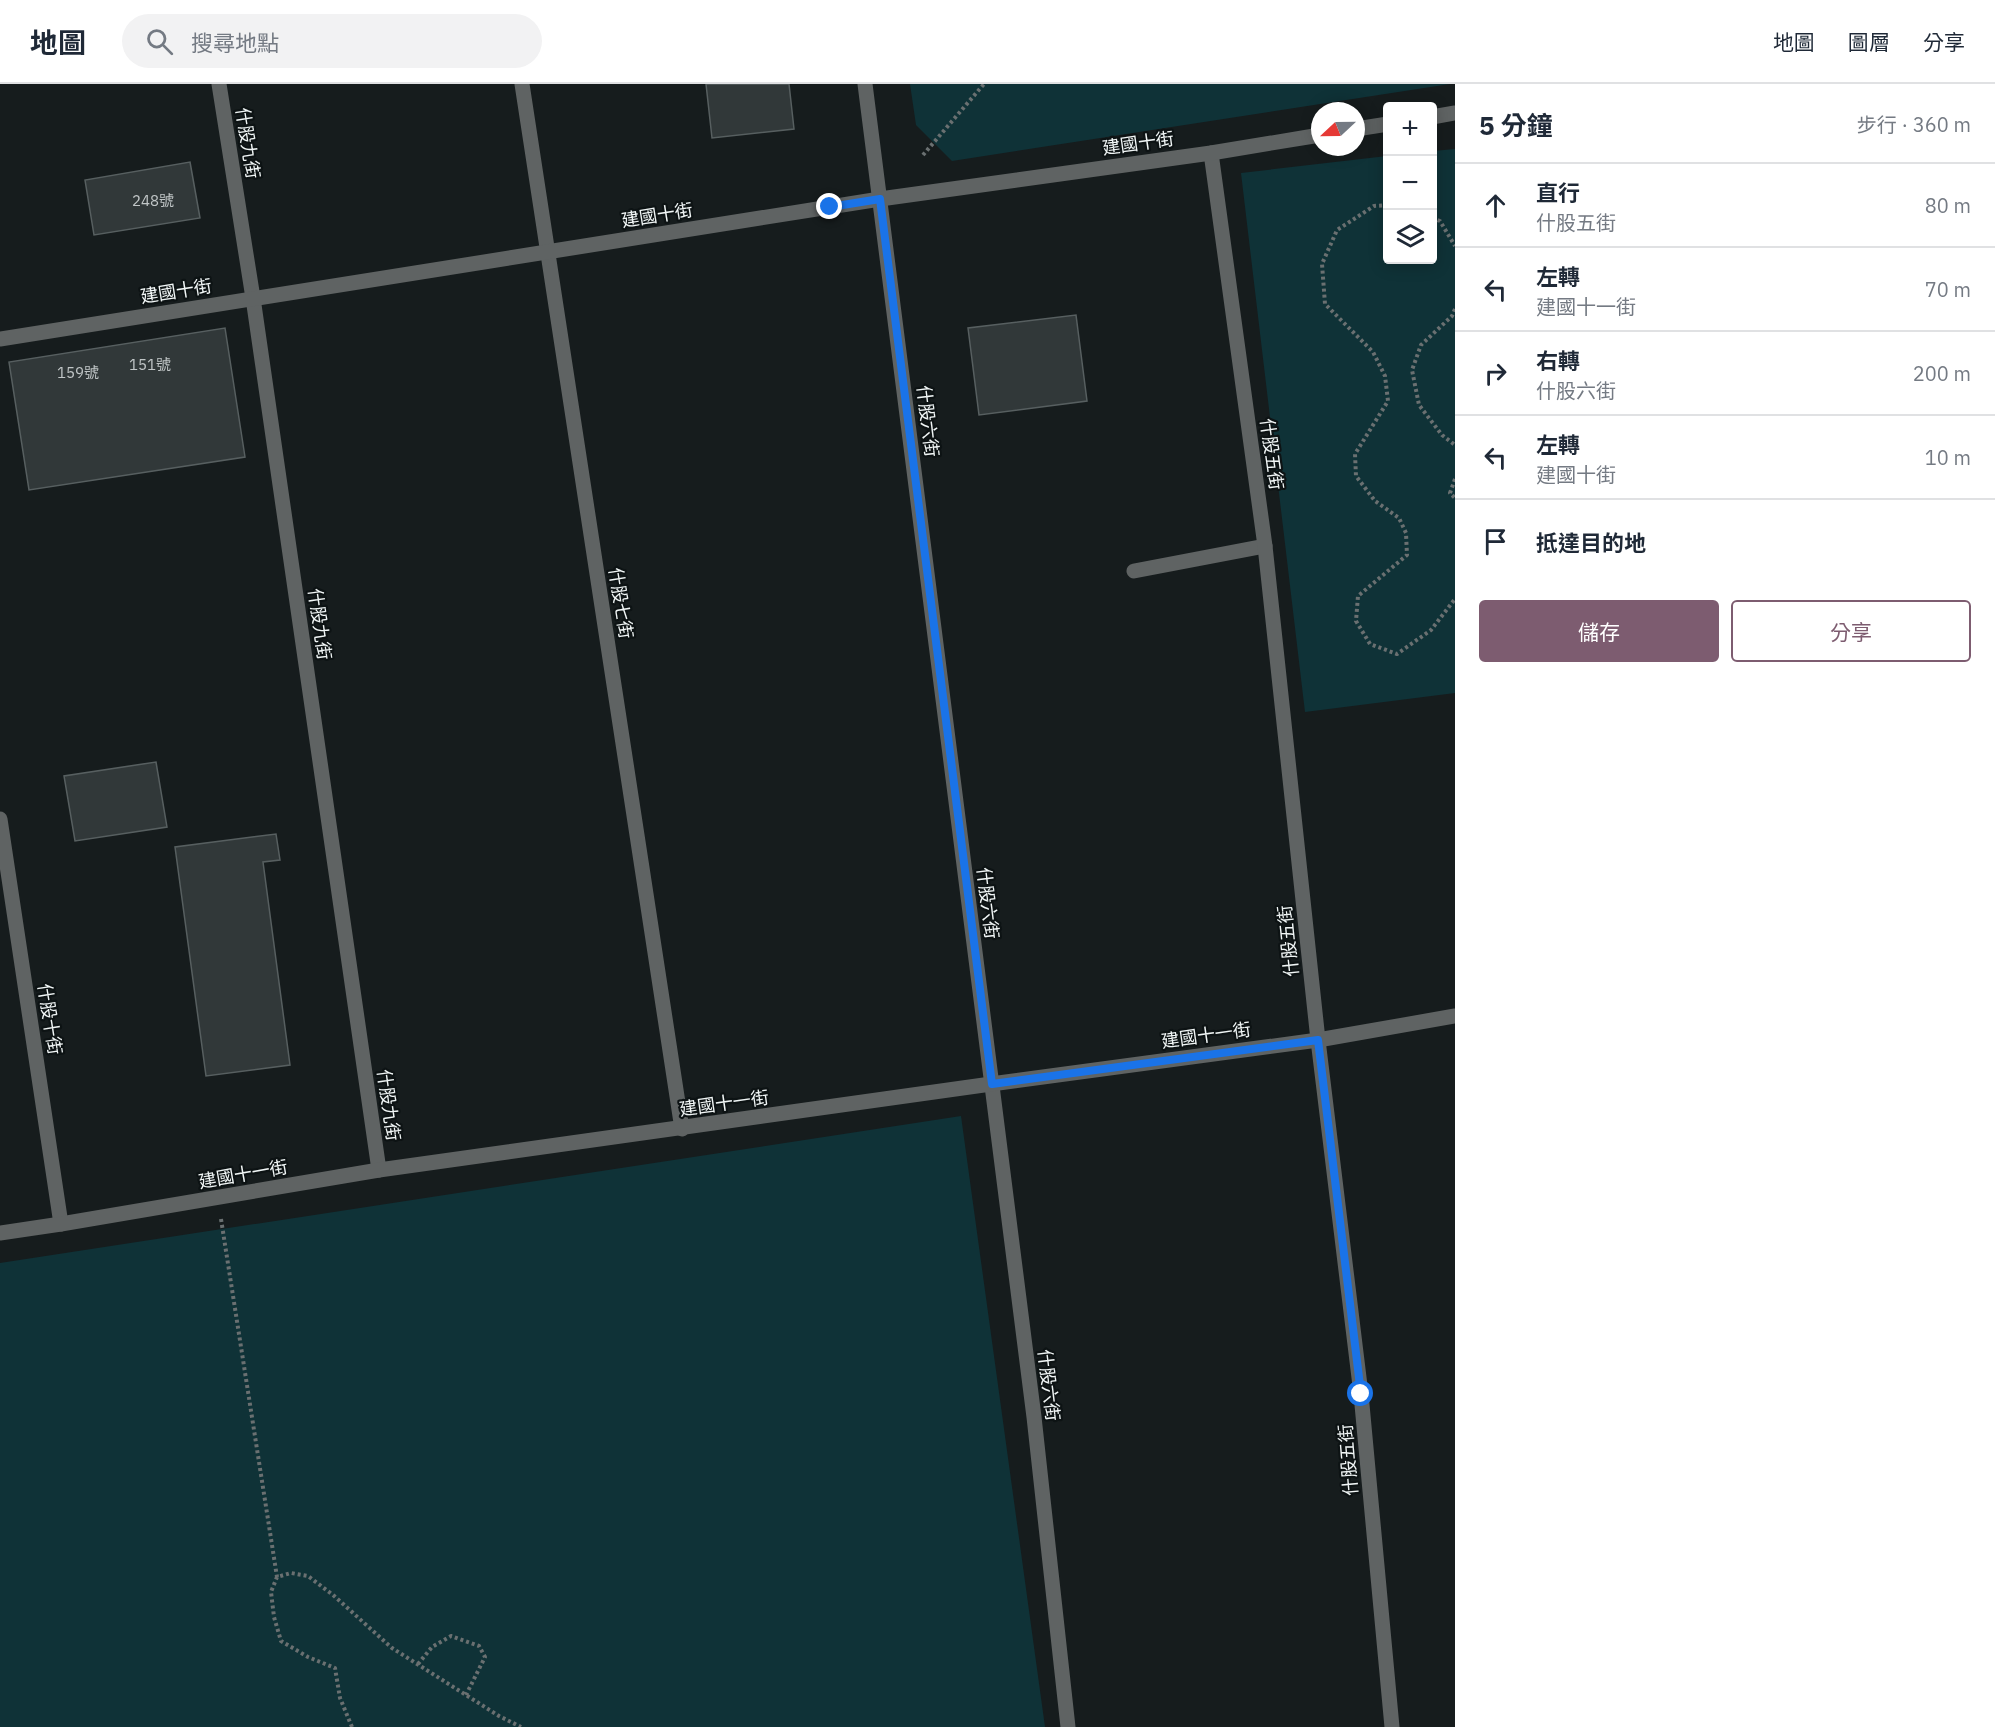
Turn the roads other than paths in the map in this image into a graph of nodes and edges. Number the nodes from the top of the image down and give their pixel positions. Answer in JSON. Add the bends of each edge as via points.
{"nodes":[{"id":1,"x":219,"y":84,"type":"edge"},
{"id":2,"x":522,"y":84,"type":"edge"},
{"id":3,"x":865,"y":84,"type":"edge"},
{"id":4,"x":1455,"y":113,"type":"edge"},
{"id":5,"x":1437,"y":116,"type":"edge"},
{"id":6,"x":1383,"y":125,"type":"edge"},
{"id":7,"x":1365,"y":128,"type":"edge"},
{"id":8,"x":1311,"y":136,"type":"edge"},
{"id":9,"x":1211,"y":153,"type":"junction"},
{"id":10,"x":880,"y":199,"type":"junction"},
{"id":11,"x":548,"y":252,"type":"junction"},
{"id":12,"x":253,"y":298,"type":"junction"},
{"id":13,"x":0,"y":339,"type":"edge"},
{"id":14,"x":1265,"y":546,"type":"junction"},
{"id":15,"x":1134,"y":571,"type":"dead end"},
{"id":16,"x":0,"y":819,"type":"edge"},
{"id":17,"x":1455,"y":1016,"type":"edge"},
{"id":18,"x":1318,"y":1040,"type":"junction"},
{"id":19,"x":992,"y":1084,"type":"junction"},
{"id":20,"x":682,"y":1129,"type":"junction"},
{"id":21,"x":379,"y":1170,"type":"junction"},
{"id":22,"x":61,"y":1224,"type":"junction"},
{"id":23,"x":0,"y":1233,"type":"edge"},
{"id":24,"x":1068,"y":1727,"type":"edge"},
{"id":25,"x":1392,"y":1727,"type":"edge"}],
"edges":[{"from":1,"to":12,"type":"street","name":"什股九街"},
{"from":2,"to":11,"type":"street","name":"什股七街"},
{"from":3,"to":10,"type":"street","name":"什股六街"},
{"from":4,"to":5,"type":"street"},
{"from":6,"to":7,"type":"street"},
{"from":8,"to":9,"type":"street","name":"建國十街"},
{"from":9,"to":10,"type":"street","name":"建國十街"},
{"from":9,"to":14,"type":"street","name":"什股五街"},
{"from":10,"to":11,"type":"street","name":"建國十街"},
{"from":10,"to":19,"type":"street","name":"什股六街"},
{"from":11,"to":12,"type":"street","name":"建國十街"},
{"from":11,"to":20,"type":"street","name":"什股七街"},
{"from":12,"to":13,"type":"street","name":"建國十街"},
{"from":12,"to":21,"type":"street","name":"什股九街"},
{"from":14,"to":15,"type":"street"},
{"from":14,"to":18,"type":"street","name":"什股五街"},
{"from":16,"to":22,"type":"street","name":"什股十街"},
{"from":17,"to":18,"type":"street","name":"建國十一街"},
{"from":18,"to":19,"type":"street","name":"建國十一街"},
{"from":18,"to":25,"type":"street","name":"什股五街","via":[[1361,1394]]},
{"from":19,"to":20,"type":"street","name":"建國十一街"},
{"from":19,"to":24,"type":"street","name":"什股六街"},
{"from":20,"to":21,"type":"street","name":"建國十一街"},
{"from":21,"to":22,"type":"street","name":"建國十一街"},
{"from":22,"to":23,"type":"street","name":"建國十一街"}]}
